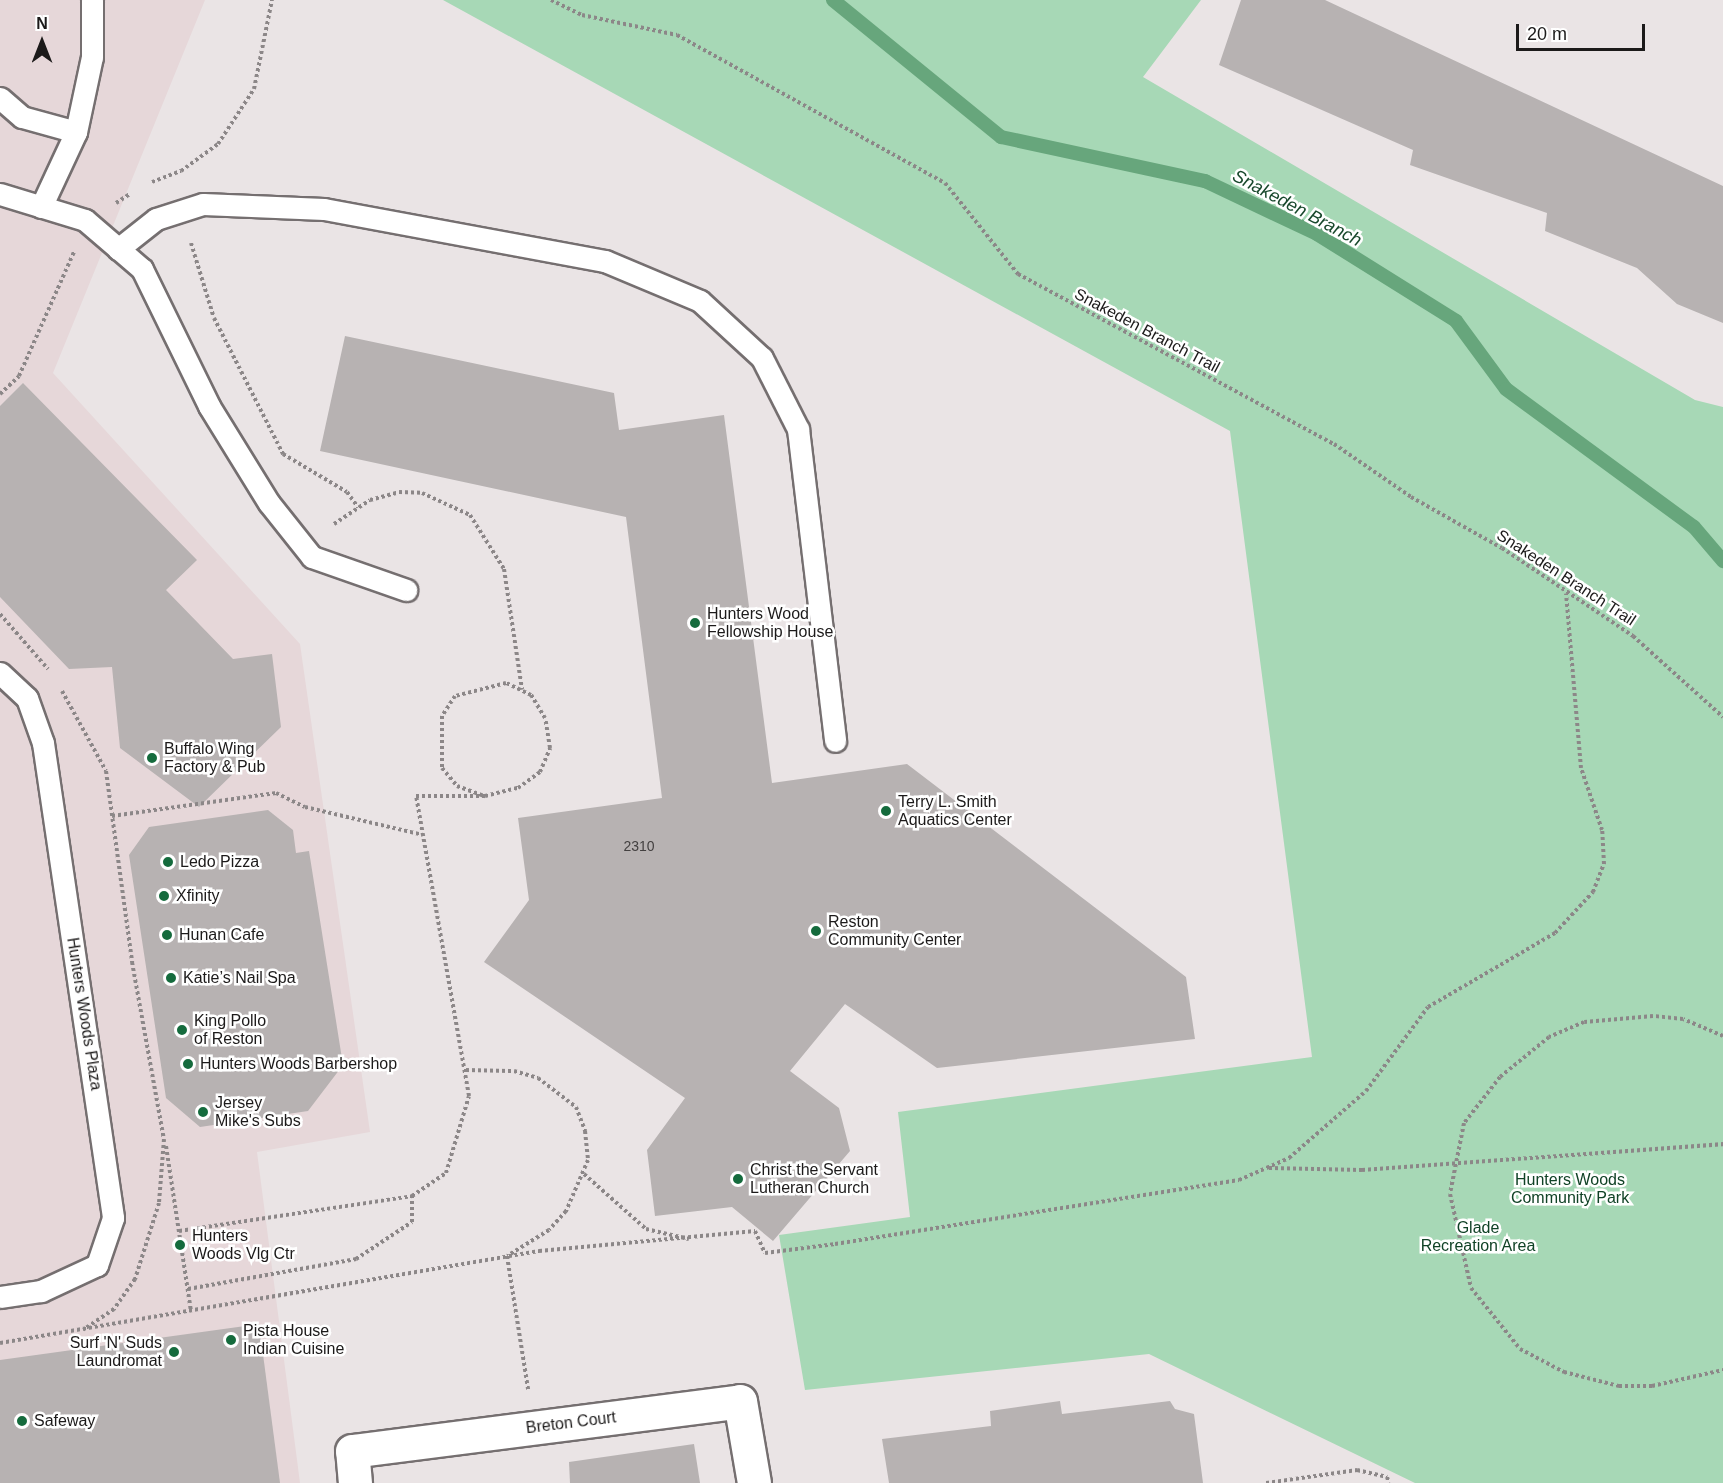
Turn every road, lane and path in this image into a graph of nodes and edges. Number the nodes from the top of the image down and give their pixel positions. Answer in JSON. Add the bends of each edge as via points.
{"nodes":[{"id":1,"x":92,"y":0,"type":"edge"},
{"id":2,"x":272,"y":0,"type":"edge"},
{"id":3,"x":551,"y":0,"type":"edge"},
{"id":4,"x":0,"y":98,"type":"edge"},
{"id":5,"x":76,"y":132,"type":"junction"},
{"id":6,"x":147,"y":185,"type":"dead end"},
{"id":7,"x":137,"y":189,"type":"dead end"},
{"id":8,"x":0,"y":194,"type":"edge"},
{"id":9,"x":41,"y":207,"type":"junction"},
{"id":10,"x":85,"y":225,"type":"junction"},
{"id":11,"x":190,"y":241,"type":"dead end"},
{"id":12,"x":118,"y":249,"type":"junction"},
{"id":13,"x":0,"y":394,"type":"edge"},
{"id":14,"x":358,"y":507,"type":"junction"},
{"id":15,"x":334,"y":524,"type":"dead end"},
{"id":16,"x":406,"y":590,"type":"dead end"},
{"id":17,"x":1566,"y":594,"type":"junction"},
{"id":18,"x":0,"y":614,"type":"edge"},
{"id":19,"x":0,"y":673,"type":"edge"},
{"id":20,"x":53,"y":677,"type":"dead end"},
{"id":21,"x":58,"y":685,"type":"dead end"},
{"id":22,"x":522,"y":691,"type":"junction"},
{"id":23,"x":1723,"y":717,"type":"edge"},
{"id":24,"x":835,"y":741,"type":"dead end"},
{"id":25,"x":485,"y":796,"type":"junction"},
{"id":26,"x":112,"y":816,"type":"junction"},
{"id":27,"x":423,"y":835,"type":"junction"},
{"id":28,"x":1723,"y":1036,"type":"edge"},
{"id":29,"x":466,"y":1070,"type":"junction"},
{"id":30,"x":164,"y":1139,"type":"junction"},
{"id":31,"x":1723,"y":1144,"type":"edge"},
{"id":32,"x":1452,"y":1161,"type":"junction"},
{"id":33,"x":1266,"y":1168,"type":"junction"},
{"id":34,"x":584,"y":1174,"type":"junction"},
{"id":35,"x":412,"y":1196,"type":"junction"},
{"id":36,"x":179,"y":1231,"type":"junction"},
{"id":37,"x":696,"y":1240,"type":"junction"},
{"id":38,"x":507,"y":1256,"type":"junction"},
{"id":39,"x":188,"y":1289,"type":"junction"},
{"id":40,"x":0,"y":1297,"type":"edge"},
{"id":41,"x":191,"y":1312,"type":"junction"},
{"id":42,"x":80,"y":1332,"type":"junction"},
{"id":43,"x":0,"y":1343,"type":"edge"},
{"id":44,"x":1723,"y":1370,"type":"edge"},
{"id":45,"x":534,"y":1428,"type":"junction"},
{"id":46,"x":355,"y":1483,"type":"edge"},
{"id":47,"x":754,"y":1483,"type":"edge"},
{"id":48,"x":1266,"y":1483,"type":"edge"},
{"id":49,"x":1389,"y":1483,"type":"edge"}],
"edges":[{"from":1,"to":5,"type":"lane","via":[[92,57]]},
{"from":2,"to":6,"type":"path","via":[[254,89],[218,144],[181,171]]},
{"from":3,"to":17,"type":"path","name":"Snakeden Branch Trail","via":[[582,15],[677,35],[945,183],[1018,274],[1334,444]]},
{"from":4,"to":5,"type":"lane","via":[[22,117]]},
{"from":5,"to":9,"type":"lane"},
{"from":7,"to":10,"type":"path"},
{"from":8,"to":9,"type":"lane"},
{"from":9,"to":10,"type":"lane","via":[[85,220]]},
{"from":10,"to":12,"type":"lane"},
{"from":10,"to":13,"type":"path","via":[[19,375]]},
{"from":11,"to":14,"type":"path","via":[[214,318],[283,454],[346,492]]},
{"from":12,"to":16,"type":"lane","via":[[142,269],[209,406],[269,503],[312,557]]},
{"from":12,"to":24,"type":"lane","via":[[156,219],[203,204],[324,209],[605,261],[700,301],[762,358],[798,429]]},
{"from":14,"to":15,"type":"path"},
{"from":14,"to":22,"type":"path","via":[[399,492],[422,493],[470,514],[504,569]]},
{"from":17,"to":23,"type":"path","name":"Snakeden Branch Trail","via":[[1633,636]]},
{"from":17,"to":33,"type":"path","via":[[1581,768],[1602,830],[1604,864],[1593,892],[1555,933],[1428,1007],[1365,1091],[1289,1158]]},
{"from":18,"to":20,"type":"path"},
{"from":19,"to":40,"type":"lane","name":"Hunters Woods Plaza","via":[[27,698],[43,743],[113,1218],[97,1264],[41,1291]]},
{"from":21,"to":26,"type":"path","via":[[106,771]]},
{"from":22,"to":25,"type":"path","via":[[545,718],[550,748],[540,772],[518,788]]},
{"from":22,"to":25,"type":"path","via":[[506,683],[478,686],[455,696],[442,716],[442,768],[457,786]]},
{"from":25,"to":27,"type":"path","via":[[416,796]]},
{"from":26,"to":27,"type":"path","via":[[276,793],[305,807]]},
{"from":26,"to":30,"type":"path"},
{"from":27,"to":29,"type":"path"},
{"from":28,"to":32,"type":"path","via":[[1683,1019],[1653,1016],[1584,1022],[1549,1037],[1519,1059],[1476,1104]]},
{"from":29,"to":34,"type":"path","via":[[514,1071],[558,1089],[576,1107],[585,1131]]},
{"from":29,"to":35,"type":"path","via":[[469,1096],[446,1173]]},
{"from":30,"to":36,"type":"path"},
{"from":30,"to":42,"type":"path","via":[[159,1203],[135,1279],[114,1310]]},
{"from":31,"to":32,"type":"path"},
{"from":32,"to":33,"type":"path","via":[[1362,1170]]},
{"from":32,"to":44,"type":"path","via":[[1451,1210],[1462,1267],[1491,1319],[1520,1349],[1564,1372],[1619,1386],[1652,1386]]},
{"from":33,"to":37,"type":"path","via":[[1239,1180],[765,1253],[755,1231]]},
{"from":34,"to":37,"type":"path","via":[[646,1229]]},
{"from":34,"to":38,"type":"path","via":[[567,1211],[549,1230]]},
{"from":35,"to":36,"type":"path"},
{"from":35,"to":39,"type":"path","via":[[412,1222],[356,1259]]},
{"from":36,"to":39,"type":"path"},
{"from":37,"to":38,"type":"path"},
{"from":38,"to":41,"type":"path"},
{"from":38,"to":45,"type":"path"},
{"from":39,"to":41,"type":"path"},
{"from":41,"to":42,"type":"path"},
{"from":42,"to":43,"type":"path"},
{"from":45,"to":46,"type":"street","name":"Breton Court","via":[[352,1451]]},
{"from":45,"to":47,"type":"street","name":"Breton Court","via":[[740,1401]]},
{"from":48,"to":49,"type":"path","via":[[1357,1470],[1387,1477]]}]}
